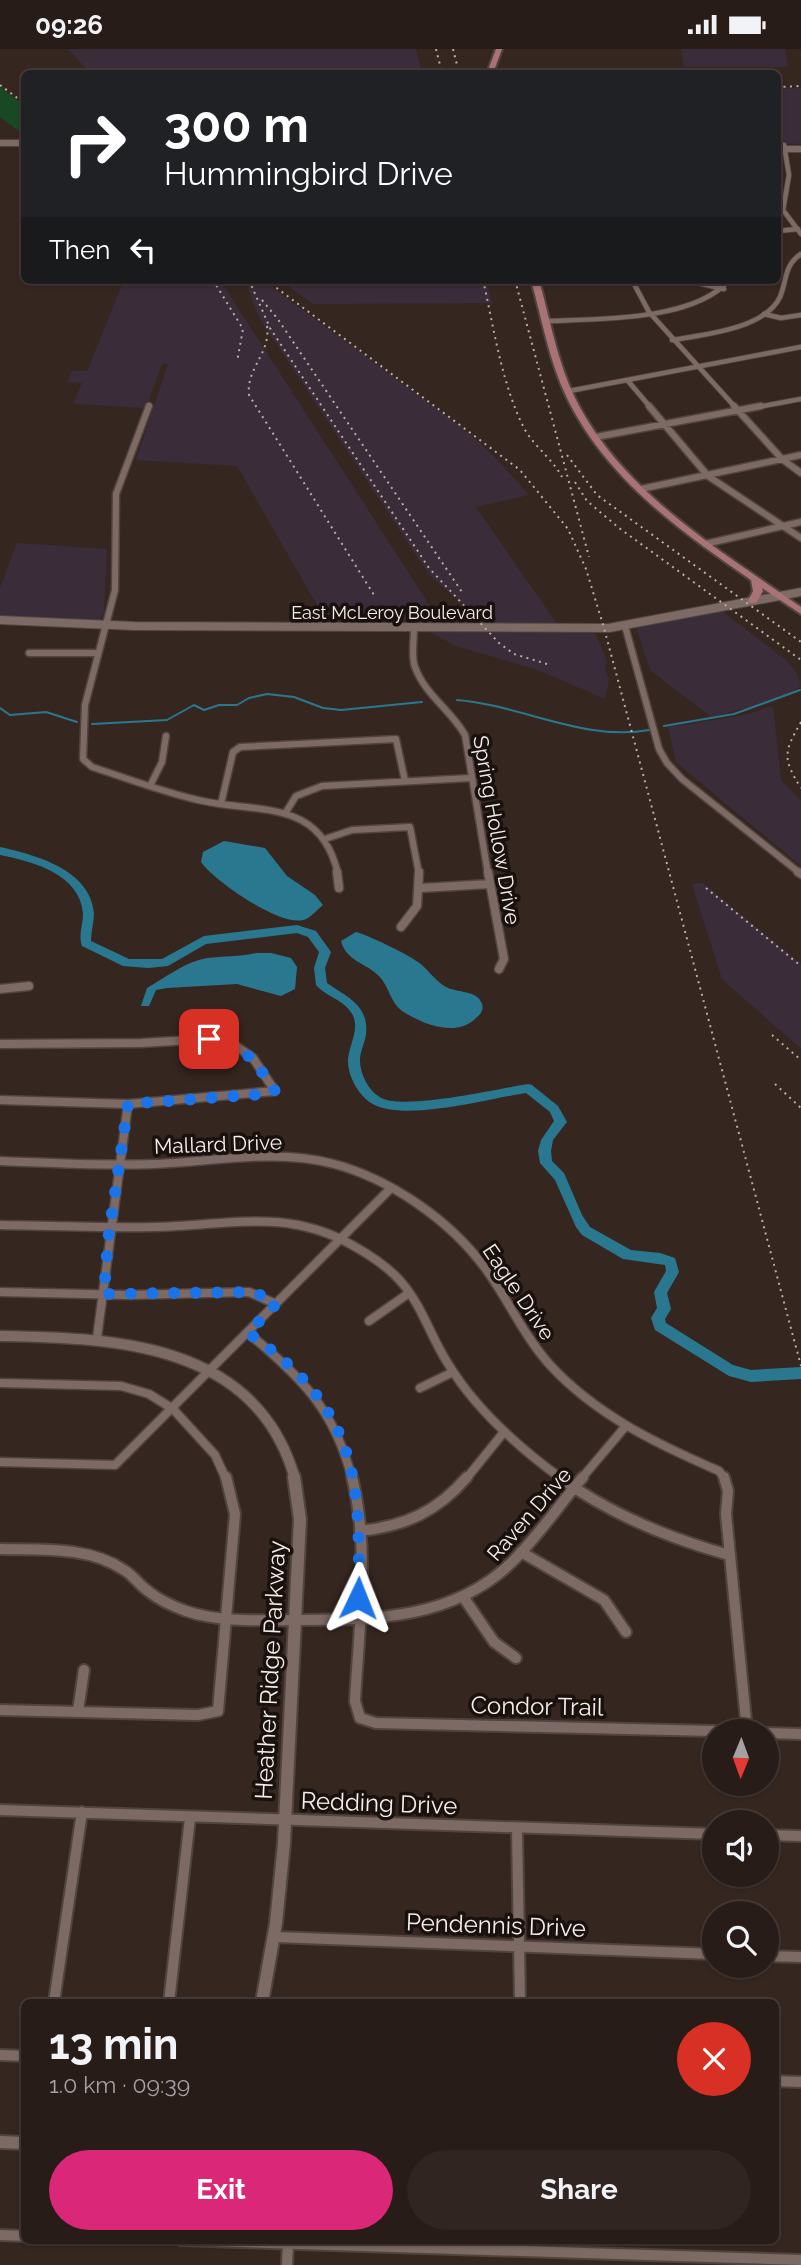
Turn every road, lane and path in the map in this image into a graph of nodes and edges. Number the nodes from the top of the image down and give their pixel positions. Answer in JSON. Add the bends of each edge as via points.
{"nodes":[{"id":1,"x":499,"y":49,"type":"edge"},
{"id":2,"x":507,"y":49,"type":"edge"},
{"id":3,"x":491,"y":70,"type":"edge"},
{"id":4,"x":499,"y":70,"type":"edge"},
{"id":5,"x":0,"y":143,"type":"edge"},
{"id":6,"x":21,"y":143,"type":"edge"},
{"id":7,"x":781,"y":147,"type":"edge"},
{"id":8,"x":801,"y":147,"type":"edge"},
{"id":9,"x":781,"y":165,"type":"edge"},
{"id":10,"x":787,"y":165,"type":"junction"},
{"id":11,"x":781,"y":187,"type":"edge"},
{"id":12,"x":787,"y":188,"type":"junction"},
{"id":13,"x":781,"y":207,"type":"edge"},
{"id":14,"x":781,"y":211,"type":"edge"},
{"id":15,"x":781,"y":231,"type":"edge"},
{"id":16,"x":800,"y":231,"type":"edge"},
{"id":17,"x":801,"y":254,"type":"edge"},
{"id":18,"x":536,"y":284,"type":"edge"},
{"id":19,"x":634,"y":284,"type":"edge"},
{"id":20,"x":702,"y":284,"type":"edge"},
{"id":21,"x":727,"y":284,"type":"edge"},
{"id":22,"x":724,"y":289,"type":"junction"},
{"id":23,"x":649,"y":312,"type":"junction"},
{"id":24,"x":764,"y":314,"type":"junction"},
{"id":25,"x":801,"y":315,"type":"edge"},
{"id":26,"x":547,"y":321,"type":"junction"},
{"id":27,"x":672,"y":340,"type":"junction"},
{"id":28,"x":801,"y":347,"type":"edge"},
{"id":29,"x":793,"y":348,"type":"junction"},
{"id":30,"x":801,"y":357,"type":"edge"},
{"id":31,"x":697,"y":367,"type":"junction"},
{"id":32,"x":628,"y":381,"type":"junction"},
{"id":33,"x":569,"y":391,"type":"junction"},
{"id":34,"x":801,"y":399,"type":"edge"},
{"id":35,"x":149,"y":405,"type":"dead end"},
{"id":36,"x":738,"y":411,"type":"junction"},
{"id":37,"x":667,"y":426,"type":"junction"},
{"id":38,"x":596,"y":437,"type":"junction"},
{"id":39,"x":801,"y":455,"type":"edge"},
{"id":40,"x":782,"y":459,"type":"junction"},
{"id":41,"x":801,"y":473,"type":"edge"},
{"id":42,"x":708,"y":476,"type":"junction"},
{"id":43,"x":641,"y":489,"type":"junction"},
{"id":44,"x":801,"y":522,"type":"edge"},
{"id":45,"x":785,"y":526,"type":"junction"},
{"id":46,"x":801,"y":538,"type":"edge"},
{"id":47,"x":705,"y":544,"type":"junction"},
{"id":48,"x":755,"y":578,"type":"junction"},
{"id":49,"x":801,"y":592,"type":"edge"},
{"id":50,"x":781,"y":596,"type":"junction"},
{"id":51,"x":753,"y":601,"type":"junction"},
{"id":52,"x":801,"y":611,"type":"edge"},
{"id":53,"x":0,"y":620,"type":"edge"},
{"id":54,"x":106,"y":626,"type":"junction"},
{"id":55,"x":625,"y":626,"type":"junction"},
{"id":56,"x":414,"y":628,"type":"junction"},
{"id":57,"x":29,"y":653,"type":"dead end"},
{"id":58,"x":98,"y":653,"type":"junction"},
{"id":59,"x":166,"y":736,"type":"dead end"},
{"id":60,"x":470,"y":778,"type":"junction"},
{"id":61,"x":405,"y":781,"type":"junction"},
{"id":62,"x":150,"y":786,"type":"junction"},
{"id":63,"x":221,"y":804,"type":"junction"},
{"id":64,"x":286,"y":812,"type":"junction"},
{"id":65,"x":325,"y":839,"type":"junction"},
{"id":66,"x":801,"y":874,"type":"edge"},
{"id":67,"x":490,"y":884,"type":"junction"},
{"id":68,"x":339,"y":888,"type":"dead end"},
{"id":69,"x":421,"y":888,"type":"junction"},
{"id":70,"x":401,"y":927,"type":"dead end"},
{"id":71,"x":499,"y":969,"type":"dead end"},
{"id":72,"x":29,"y":986,"type":"dead end"},
{"id":73,"x":0,"y":989,"type":"edge"},
{"id":74,"x":0,"y":1044,"type":"edge"},
{"id":75,"x":0,"y":1100,"type":"edge"},
{"id":76,"x":128,"y":1104,"type":"junction"},
{"id":77,"x":0,"y":1161,"type":"edge"},
{"id":78,"x":120,"y":1164,"type":"junction"},
{"id":79,"x":389,"y":1190,"type":"junction"},
{"id":80,"x":0,"y":1225,"type":"edge"},
{"id":81,"x":110,"y":1227,"type":"junction"},
{"id":82,"x":341,"y":1239,"type":"junction"},
{"id":83,"x":0,"y":1292,"type":"edge"},
{"id":84,"x":409,"y":1293,"type":"junction"},
{"id":85,"x":104,"y":1294,"type":"junction"},
{"id":86,"x":276,"y":1304,"type":"junction"},
{"id":87,"x":369,"y":1321,"type":"dead end"},
{"id":88,"x":248,"y":1333,"type":"junction"},
{"id":89,"x":0,"y":1336,"type":"edge"},
{"id":90,"x":97,"y":1338,"type":"junction"},
{"id":91,"x":211,"y":1370,"type":"junction"},
{"id":92,"x":453,"y":1371,"type":"junction"},
{"id":93,"x":0,"y":1383,"type":"edge"},
{"id":94,"x":420,"y":1388,"type":"dead end"},
{"id":95,"x":173,"y":1409,"type":"junction"},
{"id":96,"x":625,"y":1427,"type":"junction"},
{"id":97,"x":505,"y":1432,"type":"junction"},
{"id":98,"x":0,"y":1462,"type":"edge"},
{"id":99,"x":576,"y":1488,"type":"junction"},
{"id":100,"x":360,"y":1531,"type":"junction"},
{"id":101,"x":0,"y":1549,"type":"edge"},
{"id":102,"x":521,"y":1552,"type":"junction"},
{"id":103,"x":730,"y":1555,"type":"junction"},
{"id":104,"x":464,"y":1598,"type":"junction"},
{"id":105,"x":228,"y":1619,"type":"junction"},
{"id":106,"x":296,"y":1620,"type":"junction"},
{"id":107,"x":358,"y":1620,"type":"junction"},
{"id":108,"x":626,"y":1632,"type":"dead end"},
{"id":109,"x":516,"y":1658,"type":"dead end"},
{"id":110,"x":83,"y":1670,"type":"dead end"},
{"id":111,"x":0,"y":1710,"type":"edge"},
{"id":112,"x":78,"y":1711,"type":"junction"},
{"id":113,"x":746,"y":1719,"type":"edge"},
{"id":114,"x":702,"y":1731,"type":"edge"},
{"id":115,"x":779,"y":1733,"type":"edge"},
{"id":116,"x":801,"y":1734,"type":"edge"},
{"id":117,"x":0,"y":1810,"type":"edge"},
{"id":118,"x":82,"y":1812,"type":"junction"},
{"id":119,"x":190,"y":1818,"type":"junction"},
{"id":120,"x":285,"y":1821,"type":"junction"},
{"id":121,"x":517,"y":1829,"type":"junction"},
{"id":122,"x":702,"y":1834,"type":"edge"},
{"id":123,"x":779,"y":1836,"type":"edge"},
{"id":124,"x":801,"y":1836,"type":"edge"},
{"id":125,"x":276,"y":1937,"type":"junction"},
{"id":126,"x":519,"y":1947,"type":"junction"},
{"id":127,"x":702,"y":1954,"type":"edge"},
{"id":128,"x":779,"y":1956,"type":"edge"},
{"id":129,"x":801,"y":1957,"type":"edge"},
{"id":130,"x":54,"y":1999,"type":"edge"},
{"id":131,"x":169,"y":1999,"type":"edge"},
{"id":132,"x":263,"y":1999,"type":"edge"},
{"id":133,"x":520,"y":1999,"type":"edge"},
{"id":134,"x":0,"y":2055,"type":"edge"},
{"id":135,"x":21,"y":2056,"type":"edge"},
{"id":136,"x":779,"y":2081,"type":"edge"},
{"id":137,"x":801,"y":2082,"type":"edge"},
{"id":138,"x":0,"y":2142,"type":"edge"},
{"id":139,"x":21,"y":2143,"type":"edge"},
{"id":140,"x":0,"y":2235,"type":"edge"},
{"id":141,"x":21,"y":2236,"type":"edge"},
{"id":142,"x":288,"y":2244,"type":"edge"},
{"id":143,"x":406,"y":2244,"type":"edge"},
{"id":144,"x":523,"y":2245,"type":"edge"},
{"id":145,"x":801,"y":2260,"type":"edge"},
{"id":146,"x":287,"y":2265,"type":"edge"}],
"edges":[{"from":1,"to":3,"type":"main road"},
{"from":2,"to":4,"type":"main road"},
{"from":5,"to":6,"type":"street"},
{"from":7,"to":8,"type":"main road"},
{"from":7,"to":10,"type":"street"},
{"from":9,"to":10,"type":"street"},
{"from":10,"to":12,"type":"street"},
{"from":11,"to":12,"type":"street"},
{"from":12,"to":13,"type":"street"},
{"from":14,"to":16,"type":"street"},
{"from":15,"to":16,"type":"street"},
{"from":17,"to":24,"type":"street","via":[[786,266],[778,301]]},
{"from":18,"to":26,"type":"main road"},
{"from":19,"to":23,"type":"street"},
{"from":20,"to":22,"type":"street"},
{"from":21,"to":22,"type":"street"},
{"from":22,"to":23,"type":"street","via":[[699,304]]},
{"from":23,"to":26,"type":"street"},
{"from":23,"to":27,"type":"street"},
{"from":24,"to":25,"type":"street","via":[[781,319]]},
{"from":24,"to":27,"type":"street","via":[[730,328]]},
{"from":26,"to":33,"type":"main road"},
{"from":27,"to":31,"type":"street"},
{"from":28,"to":29,"type":"street"},
{"from":29,"to":30,"type":"street"},
{"from":29,"to":31,"type":"street"},
{"from":31,"to":32,"type":"street"},
{"from":31,"to":36,"type":"street"},
{"from":32,"to":33,"type":"street"},
{"from":32,"to":37,"type":"street"},
{"from":33,"to":38,"type":"main road"},
{"from":34,"to":36,"type":"street"},
{"from":35,"to":54,"type":"street","via":[[116,494],[115,590]]},
{"from":36,"to":37,"type":"street"},
{"from":36,"to":40,"type":"street"},
{"from":37,"to":38,"type":"street"},
{"from":37,"to":42,"type":"street"},
{"from":38,"to":43,"type":"main road"},
{"from":39,"to":40,"type":"street"},
{"from":40,"to":41,"type":"street"},
{"from":40,"to":42,"type":"street"},
{"from":42,"to":43,"type":"street"},
{"from":42,"to":45,"type":"street"},
{"from":43,"to":47,"type":"main road"},
{"from":44,"to":45,"type":"street"},
{"from":45,"to":46,"type":"street"},
{"from":45,"to":47,"type":"street"},
{"from":47,"to":48,"type":"main road"},
{"from":48,"to":50,"type":"main road"},
{"from":48,"to":51,"type":"main road","via":[[758,591]]},
{"from":49,"to":50,"type":"main road","name":"East McLeroy Boulevard"},
{"from":50,"to":51,"type":"main road","name":"East McLeroy Boulevard"},
{"from":50,"to":52,"type":"main road"},
{"from":51,"to":55,"type":"main road","name":"East McLeroy Boulevard"},
{"from":53,"to":54,"type":"main road","name":"East McLeroy Boulevard"},
{"from":54,"to":56,"type":"main road","name":"East McLeroy Boulevard"},
{"from":54,"to":58,"type":"street"},
{"from":55,"to":56,"type":"main road","name":"East McLeroy Boulevard"},
{"from":55,"to":66,"type":"street","via":[[659,749],[667,763]]},
{"from":56,"to":60,"type":"street","name":"Spring Hollow Drive","via":[[414,666],[465,735]]},
{"from":57,"to":58,"type":"street"},
{"from":58,"to":62,"type":"street","via":[[85,705],[83,759],[92,767]]},
{"from":59,"to":62,"type":"street","via":[[165,758]]},
{"from":60,"to":61,"type":"street"},
{"from":60,"to":67,"type":"street","name":"Spring Hollow Drive"},
{"from":61,"to":63,"type":"street","via":[[396,740],[387,738],[240,747],[233,752]]},
{"from":61,"to":64,"type":"street","via":[[322,786],[296,796]]},
{"from":62,"to":63,"type":"street"},
{"from":63,"to":64,"type":"street"},
{"from":64,"to":65,"type":"street","via":[[310,823]]},
{"from":65,"to":68,"type":"street"},
{"from":65,"to":69,"type":"street","via":[[352,829],[410,827]]},
{"from":67,"to":69,"type":"street"},
{"from":67,"to":71,"type":"street","name":"Spring Hollow Drive","via":[[503,959]]},
{"from":69,"to":70,"type":"street","via":[[417,910]]},
{"from":72,"to":73,"type":"street"},
{"from":74,"to":76,"type":"street","via":[[209,1039],[236,1046],[253,1058],[275,1091]]},
{"from":75,"to":76,"type":"street"},
{"from":76,"to":78,"type":"street"},
{"from":77,"to":78,"type":"street","name":"Mallard Drive"},
{"from":78,"to":79,"type":"street","name":"Mallard Drive","via":[[314,1159],[355,1172]]},
{"from":78,"to":81,"type":"street"},
{"from":79,"to":82,"type":"street"},
{"from":79,"to":96,"type":"street","name":"Eagle Drive","via":[[460,1239],[550,1365]]},
{"from":80,"to":81,"type":"street"},
{"from":81,"to":82,"type":"street","via":[[279,1221],[304,1224]]},
{"from":81,"to":85,"type":"street"},
{"from":82,"to":84,"type":"street","via":[[392,1273]]},
{"from":82,"to":86,"type":"street"},
{"from":83,"to":85,"type":"street"},
{"from":84,"to":87,"type":"street"},
{"from":84,"to":92,"type":"street"},
{"from":85,"to":86,"type":"street","via":[[250,1292]]},
{"from":85,"to":90,"type":"street"},
{"from":86,"to":88,"type":"street"},
{"from":88,"to":91,"type":"street"},
{"from":88,"to":100,"type":"street","via":[[288,1363],[329,1414],[354,1478]]},
{"from":89,"to":90,"type":"street","name":"Heather Ridge Parkway"},
{"from":90,"to":91,"type":"street","name":"Heather Ridge Parkway","via":[[169,1352]]},
{"from":91,"to":95,"type":"street"},
{"from":91,"to":106,"type":"street","name":"Heather Ridge Parkway","via":[[259,1410],[290,1462],[300,1508]]},
{"from":92,"to":94,"type":"street"},
{"from":92,"to":97,"type":"street"},
{"from":93,"to":95,"type":"street","via":[[121,1386],[149,1394]]},
{"from":95,"to":98,"type":"street","via":[[115,1465]]},
{"from":95,"to":105,"type":"street","via":[[215,1455],[231,1494],[235,1514]]},
{"from":96,"to":99,"type":"street","name":"Raven Drive"},
{"from":96,"to":103,"type":"street","name":"Eagle Drive","via":[[727,1477]]},
{"from":97,"to":99,"type":"street"},
{"from":97,"to":100,"type":"street","via":[[433,1511],[397,1527]]},
{"from":99,"to":102,"type":"street","name":"Raven Drive"},
{"from":99,"to":103,"type":"street","via":[[655,1531]]},
{"from":100,"to":107,"type":"street"},
{"from":101,"to":105,"type":"street","name":"Raven Drive","via":[[99,1558],[124,1569],[149,1592],[188,1612]]},
{"from":102,"to":104,"type":"street","name":"Raven Drive","via":[[495,1578]]},
{"from":102,"to":108,"type":"street","via":[[604,1599]]},
{"from":103,"to":113,"type":"street"},
{"from":104,"to":107,"type":"street","name":"Raven Drive","via":[[419,1613]]},
{"from":104,"to":109,"type":"street","via":[[494,1642]]},
{"from":105,"to":106,"type":"street","name":"Raven Drive"},
{"from":105,"to":112,"type":"street","via":[[218,1711],[198,1715]]},
{"from":106,"to":107,"type":"street","name":"Raven Drive"},
{"from":106,"to":120,"type":"street","name":"Heather Ridge Parkway"},
{"from":107,"to":114,"type":"street","name":"Condor Trail","via":[[355,1701],[360,1718],[376,1723]]},
{"from":110,"to":112,"type":"street"},
{"from":111,"to":112,"type":"street"},
{"from":115,"to":116,"type":"street"},
{"from":117,"to":118,"type":"street","name":"Redding Drive"},
{"from":118,"to":119,"type":"street","name":"Redding Drive"},
{"from":118,"to":130,"type":"street"},
{"from":119,"to":120,"type":"street","name":"Redding Drive"},
{"from":119,"to":131,"type":"street"},
{"from":120,"to":121,"type":"street","name":"Redding Drive"},
{"from":120,"to":125,"type":"street","name":"Heather Ridge Parkway"},
{"from":121,"to":122,"type":"street","name":"Redding Drive"},
{"from":121,"to":126,"type":"street"},
{"from":123,"to":124,"type":"street"},
{"from":125,"to":126,"type":"street","name":"Pendennis Drive"},
{"from":125,"to":132,"type":"street","name":"Heather Ridge Parkway"},
{"from":126,"to":127,"type":"street","name":"Pendennis Drive"},
{"from":126,"to":133,"type":"street"},
{"from":128,"to":129,"type":"street"},
{"from":134,"to":135,"type":"street"},
{"from":136,"to":137,"type":"street"},
{"from":138,"to":139,"type":"street"},
{"from":140,"to":141,"type":"street"},
{"from":142,"to":146,"type":"street"},
{"from":143,"to":144,"type":"street"},
{"from":144,"to":145,"type":"street"}]}
